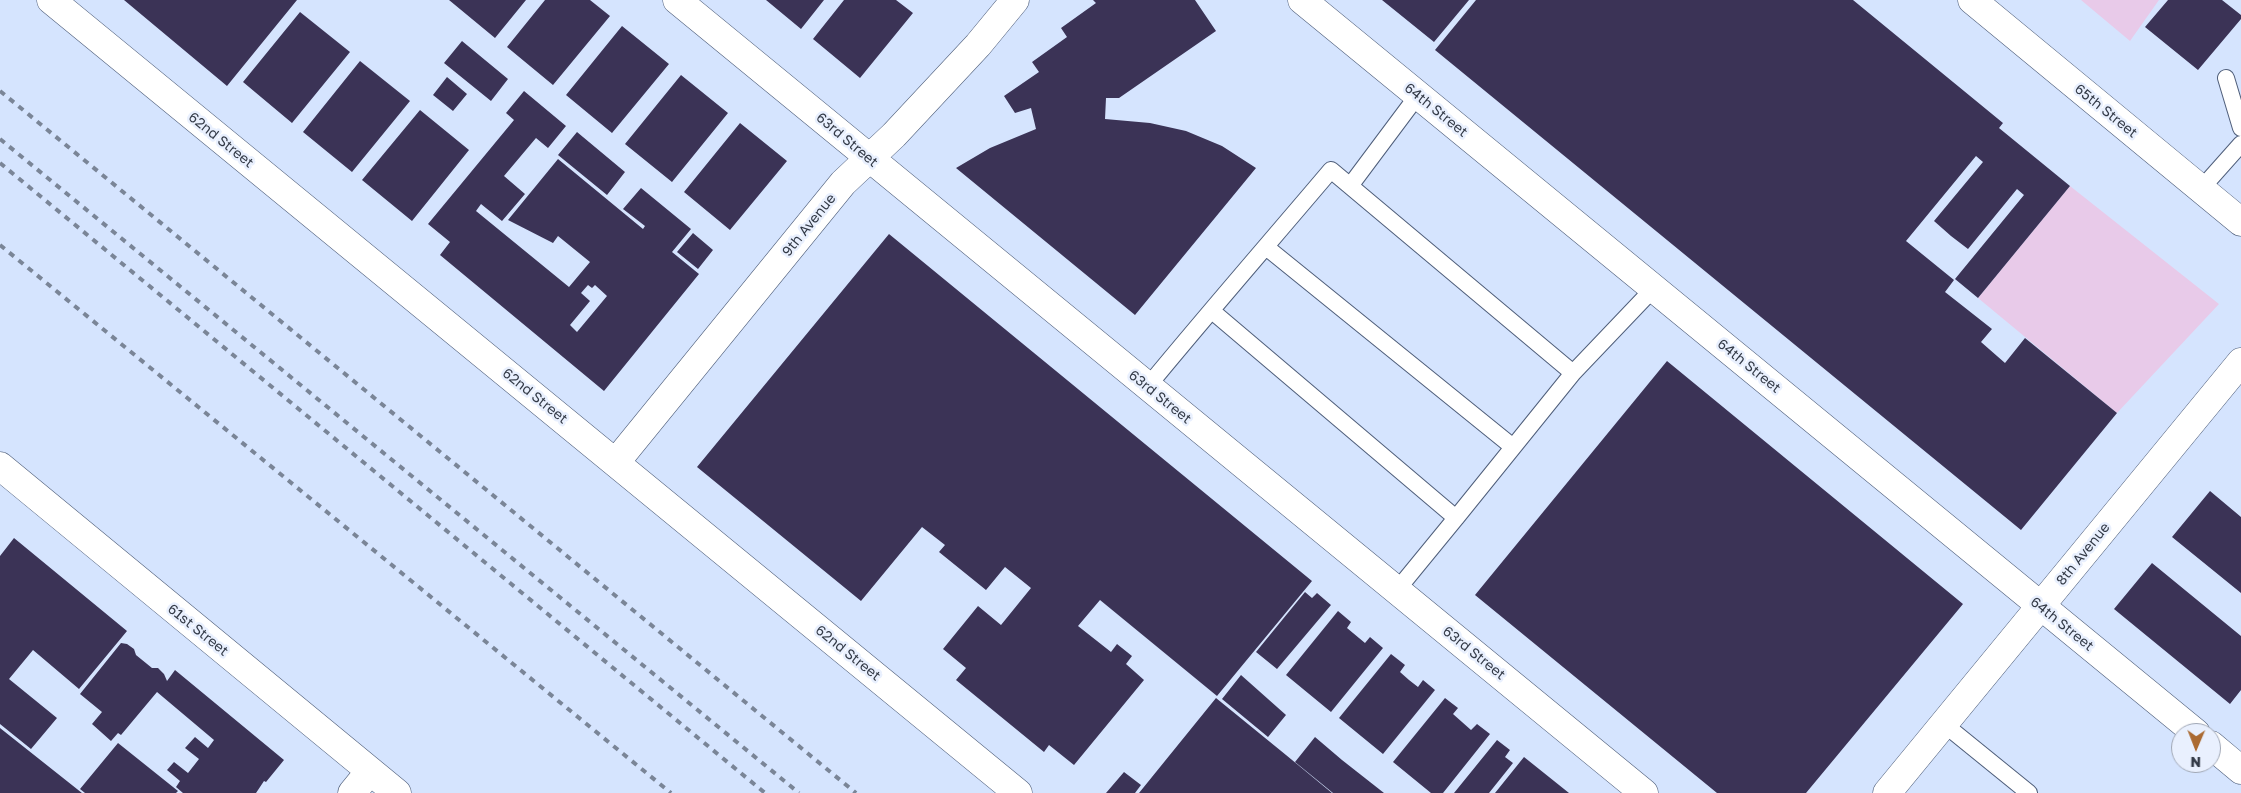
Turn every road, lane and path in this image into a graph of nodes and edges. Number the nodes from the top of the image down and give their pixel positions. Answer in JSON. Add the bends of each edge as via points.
{"nodes":[{"id":1,"x":50,"y":0,"type":"edge"},
{"id":2,"x":677,"y":0,"type":"edge"},
{"id":3,"x":1014,"y":0,"type":"edge"},
{"id":4,"x":1302,"y":0,"type":"edge"},
{"id":5,"x":1972,"y":0,"type":"edge"},
{"id":6,"x":2226,"y":78,"type":"dead end"},
{"id":7,"x":1418,"y":95,"type":"junction"},
{"id":8,"x":2241,"y":128,"type":"edge"},
{"id":9,"x":2241,"y":144,"type":"edge"},
{"id":10,"x":870,"y":159,"type":"junction"},
{"id":11,"x":1350,"y":186,"type":"junction"},
{"id":12,"x":2201,"y":189,"type":"junction"},
{"id":13,"x":2241,"y":222,"type":"edge"},
{"id":14,"x":1266,"y":247,"type":"junction"},
{"id":15,"x":1654,"y":288,"type":"junction"},
{"id":16,"x":1212,"y":310,"type":"junction"},
{"id":17,"x":2241,"y":362,"type":"edge"},
{"id":18,"x":1573,"y":373,"type":"junction"},
{"id":19,"x":1148,"y":386,"type":"junction"},
{"id":20,"x":1513,"y":447,"type":"junction"},
{"id":21,"x":616,"y":462,"type":"junction"},
{"id":22,"x":0,"y":466,"type":"edge"},
{"id":23,"x":1456,"y":518,"type":"junction"},
{"id":24,"x":1398,"y":590,"type":"junction"},
{"id":25,"x":2040,"y":606,"type":"junction"},
{"id":26,"x":2184,"y":723,"type":"edge"},
{"id":27,"x":1944,"y":724,"type":"junction"},
{"id":28,"x":2221,"y":753,"type":"edge"},
{"id":29,"x":2241,"y":770,"type":"edge"},
{"id":30,"x":370,"y":771,"type":"junction"},
{"id":31,"x":352,"y":793,"type":"edge"},
{"id":32,"x":397,"y":793,"type":"edge"},
{"id":33,"x":1018,"y":793,"type":"edge"},
{"id":34,"x":1644,"y":793,"type":"edge"},
{"id":35,"x":1887,"y":793,"type":"edge"},
{"id":36,"x":2029,"y":793,"type":"edge"}],
"edges":[{"from":1,"to":21,"type":"street","name":"62nd Street"},
{"from":2,"to":10,"type":"street","name":"63rd Street"},
{"from":3,"to":10,"type":"street","name":"9th Avenue","via":[[978,45]]},
{"from":4,"to":7,"type":"street","name":"64th Street"},
{"from":5,"to":12,"type":"street","name":"65th Street"},
{"from":6,"to":8,"type":"lane"},
{"from":7,"to":11,"type":"lane"},
{"from":7,"to":15,"type":"street","name":"64th Street"},
{"from":9,"to":12,"type":"lane"},
{"from":10,"to":19,"type":"street","name":"63rd Street"},
{"from":10,"to":21,"type":"street","name":"9th Avenue","via":[[843,183]]},
{"from":11,"to":14,"type":"lane","via":[[1331,170]]},
{"from":11,"to":18,"type":"lane"},
{"from":12,"to":13,"type":"street","name":"65th Street"},
{"from":14,"to":16,"type":"lane"},
{"from":14,"to":20,"type":"lane"},
{"from":15,"to":18,"type":"lane"},
{"from":15,"to":25,"type":"street","name":"64th Street"},
{"from":16,"to":19,"type":"lane"},
{"from":16,"to":23,"type":"lane"},
{"from":17,"to":25,"type":"street","name":"8th Avenue"},
{"from":18,"to":20,"type":"lane"},
{"from":19,"to":24,"type":"street","name":"63rd Street"},
{"from":20,"to":23,"type":"lane"},
{"from":21,"to":33,"type":"street","name":"62nd Street"},
{"from":22,"to":30,"type":"street","name":"61st Street"},
{"from":23,"to":24,"type":"lane"},
{"from":24,"to":34,"type":"street","name":"63rd Street"},
{"from":25,"to":26,"type":"street","name":"64th Street"},
{"from":25,"to":27,"type":"street","name":"8th Avenue"},
{"from":27,"to":35,"type":"street","name":"8th Avenue"},
{"from":27,"to":36,"type":"lane"},
{"from":28,"to":29,"type":"street"},
{"from":30,"to":31,"type":"street"},
{"from":30,"to":32,"type":"street","name":"61st Street"}]}
